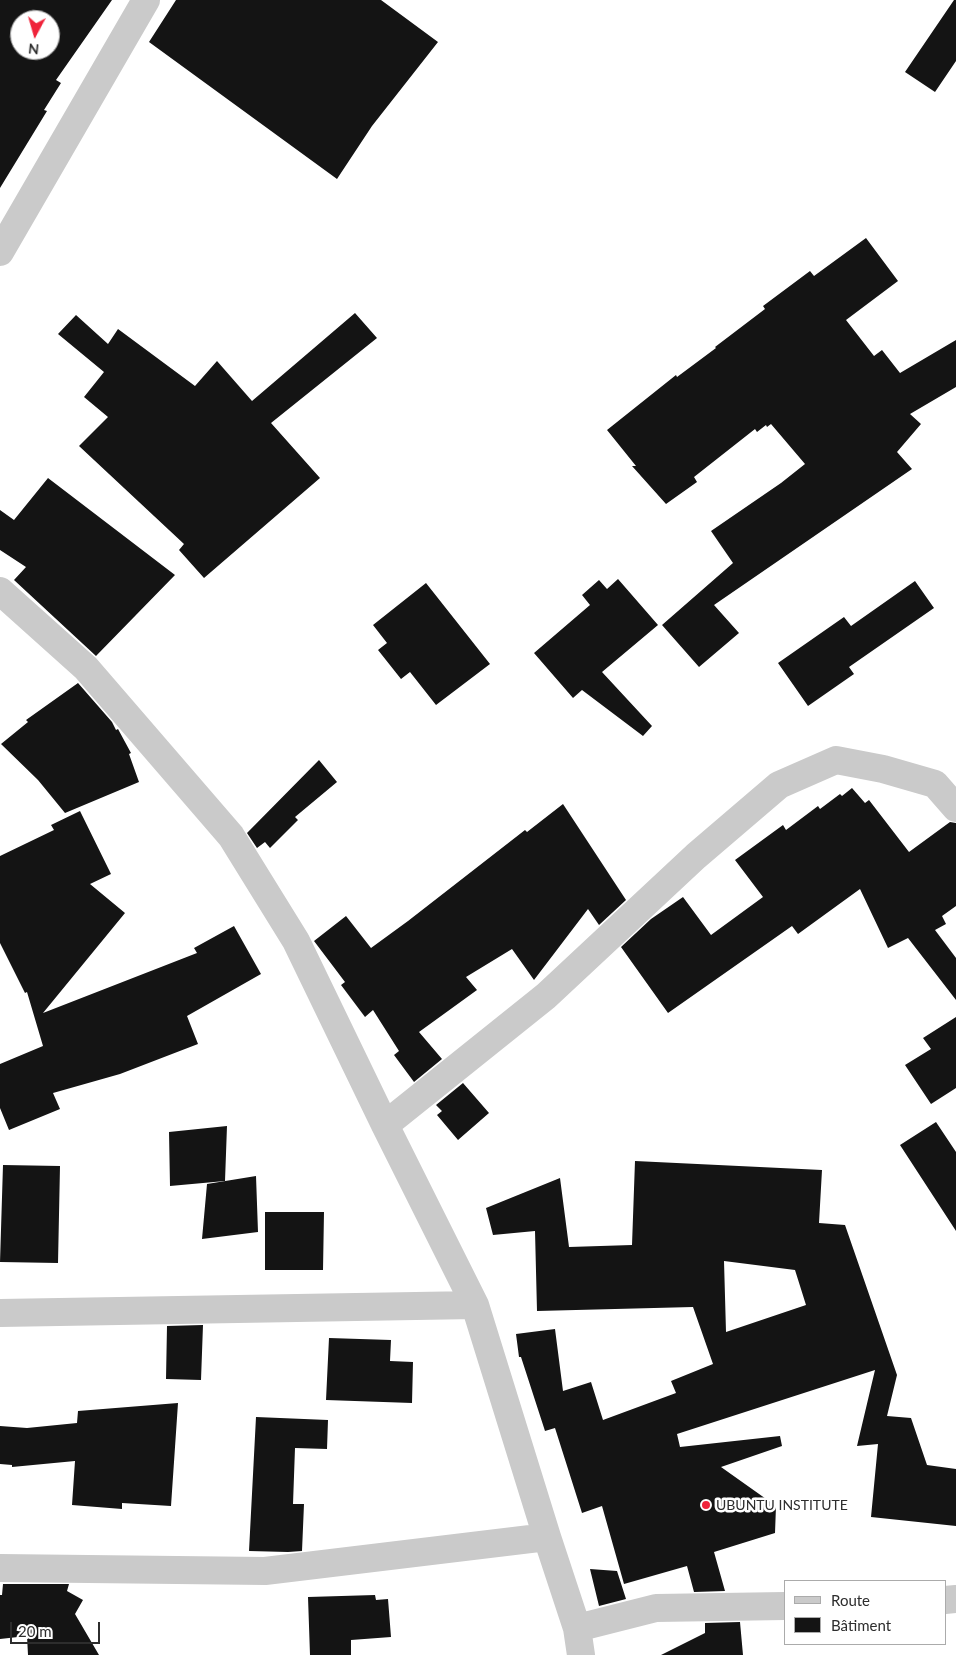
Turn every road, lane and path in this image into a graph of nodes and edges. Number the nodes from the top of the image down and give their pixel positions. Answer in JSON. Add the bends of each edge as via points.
{"nodes":[{"id":1,"x":146,"y":0,"type":"edge"},
{"id":2,"x":0,"y":252,"type":"edge"},
{"id":3,"x":0,"y":592,"type":"edge"},
{"id":4,"x":956,"y":808,"type":"edge"},
{"id":5,"x":385,"y":1125,"type":"junction"},
{"id":6,"x":475,"y":1305,"type":"junction"},
{"id":7,"x":0,"y":1312,"type":"edge"},
{"id":8,"x":547,"y":1537,"type":"junction"},
{"id":9,"x":0,"y":1568,"type":"edge"},
{"id":10,"x":784,"y":1606,"type":"edge"},
{"id":11,"x":577,"y":1628,"type":"junction"},
{"id":12,"x":581,"y":1655,"type":"edge"}],
"edges":[{"from":1,"to":2,"type":"street"},
{"from":3,"to":5,"type":"street","via":[[86,668],[231,836],[296,941]]},
{"from":4,"to":5,"type":"street","via":[[935,784],[883,768],[836,760],[779,785],[696,856],[546,996]]},
{"from":5,"to":6,"type":"street"},
{"from":6,"to":7,"type":"street"},
{"from":6,"to":8,"type":"street"},
{"from":8,"to":9,"type":"street","via":[[265,1571]]},
{"from":8,"to":11,"type":"street"},
{"from":10,"to":11,"type":"street","via":[[656,1608]]},
{"from":11,"to":12,"type":"street"}]}
